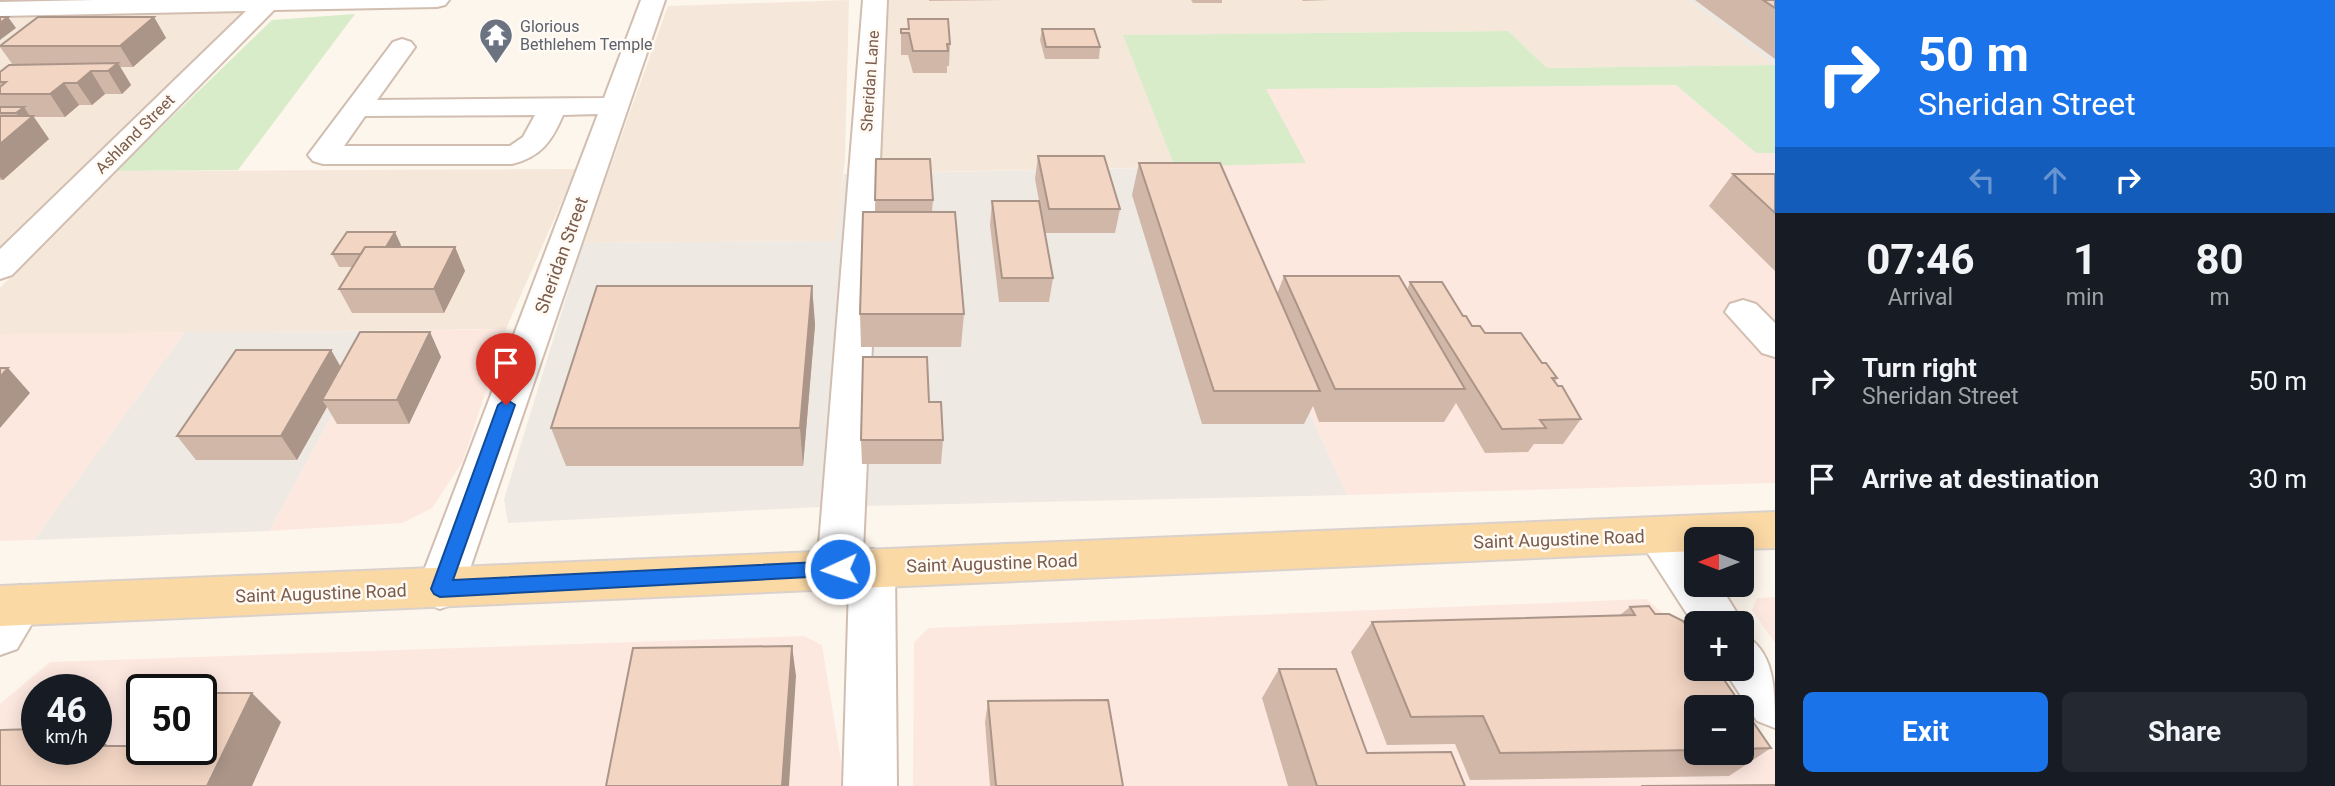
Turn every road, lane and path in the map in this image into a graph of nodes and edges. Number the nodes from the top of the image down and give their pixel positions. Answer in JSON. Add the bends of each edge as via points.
{"nodes":[{"id":1,"x":437,"y":0,"type":"edge"},
{"id":2,"x":653,"y":0,"type":"edge"},
{"id":3,"x":875,"y":0,"type":"edge"},
{"id":4,"x":269,"y":2,"type":"edge"},
{"id":5,"x":0,"y":9,"type":"edge"},
{"id":6,"x":402,"y":47,"type":"dead end"},
{"id":7,"x":553,"y":106,"type":"junction"},
{"id":8,"x":615,"y":106,"type":"junction"},
{"id":9,"x":357,"y":108,"type":"junction"},
{"id":10,"x":0,"y":268,"type":"edge"},
{"id":11,"x":1743,"y":312,"type":"dead end"},
{"id":12,"x":1775,"y":344,"type":"edge"},
{"id":13,"x":1775,"y":530,"type":"edge"},
{"id":14,"x":1658,"y":535,"type":"junction"},
{"id":15,"x":856,"y":568,"type":"junction"},
{"id":16,"x":440,"y":589,"type":"junction"},
{"id":17,"x":1711,"y":611,"type":"edge"},
{"id":18,"x":7,"y":615,"type":"edge"},
{"id":19,"x":1754,"y":674,"type":"edge"},
{"id":20,"x":1775,"y":704,"type":"edge"},
{"id":21,"x":870,"y":786,"type":"edge"}],
"edges":[{"from":1,"to":4,"type":"street"},
{"from":2,"to":8,"type":"street","name":"Sheridan Street"},
{"from":3,"to":15,"type":"street","name":"Sheridan Lane","via":[[863,162]]},
{"from":4,"to":5,"type":"street"},
{"from":4,"to":10,"type":"street","name":"Ashland Street"},
{"from":6,"to":9,"type":"street"},
{"from":7,"to":8,"type":"street"},
{"from":7,"to":9,"type":"street"},
{"from":7,"to":9,"type":"street","via":[[537,141],[523,153],[323,155]]},
{"from":8,"to":16,"type":"street","name":"Sheridan Street"},
{"from":11,"to":12,"type":"street"},
{"from":13,"to":14,"type":"main road","name":"Saint Augustine Road"},
{"from":14,"to":15,"type":"main road","name":"Saint Augustine Road"},
{"from":14,"to":17,"type":"street"},
{"from":15,"to":16,"type":"main road","name":"Saint Augustine Road"},
{"from":15,"to":21,"type":"street"},
{"from":16,"to":18,"type":"main road","name":"Saint Augustine Road"},
{"from":19,"to":20,"type":"street"}]}
